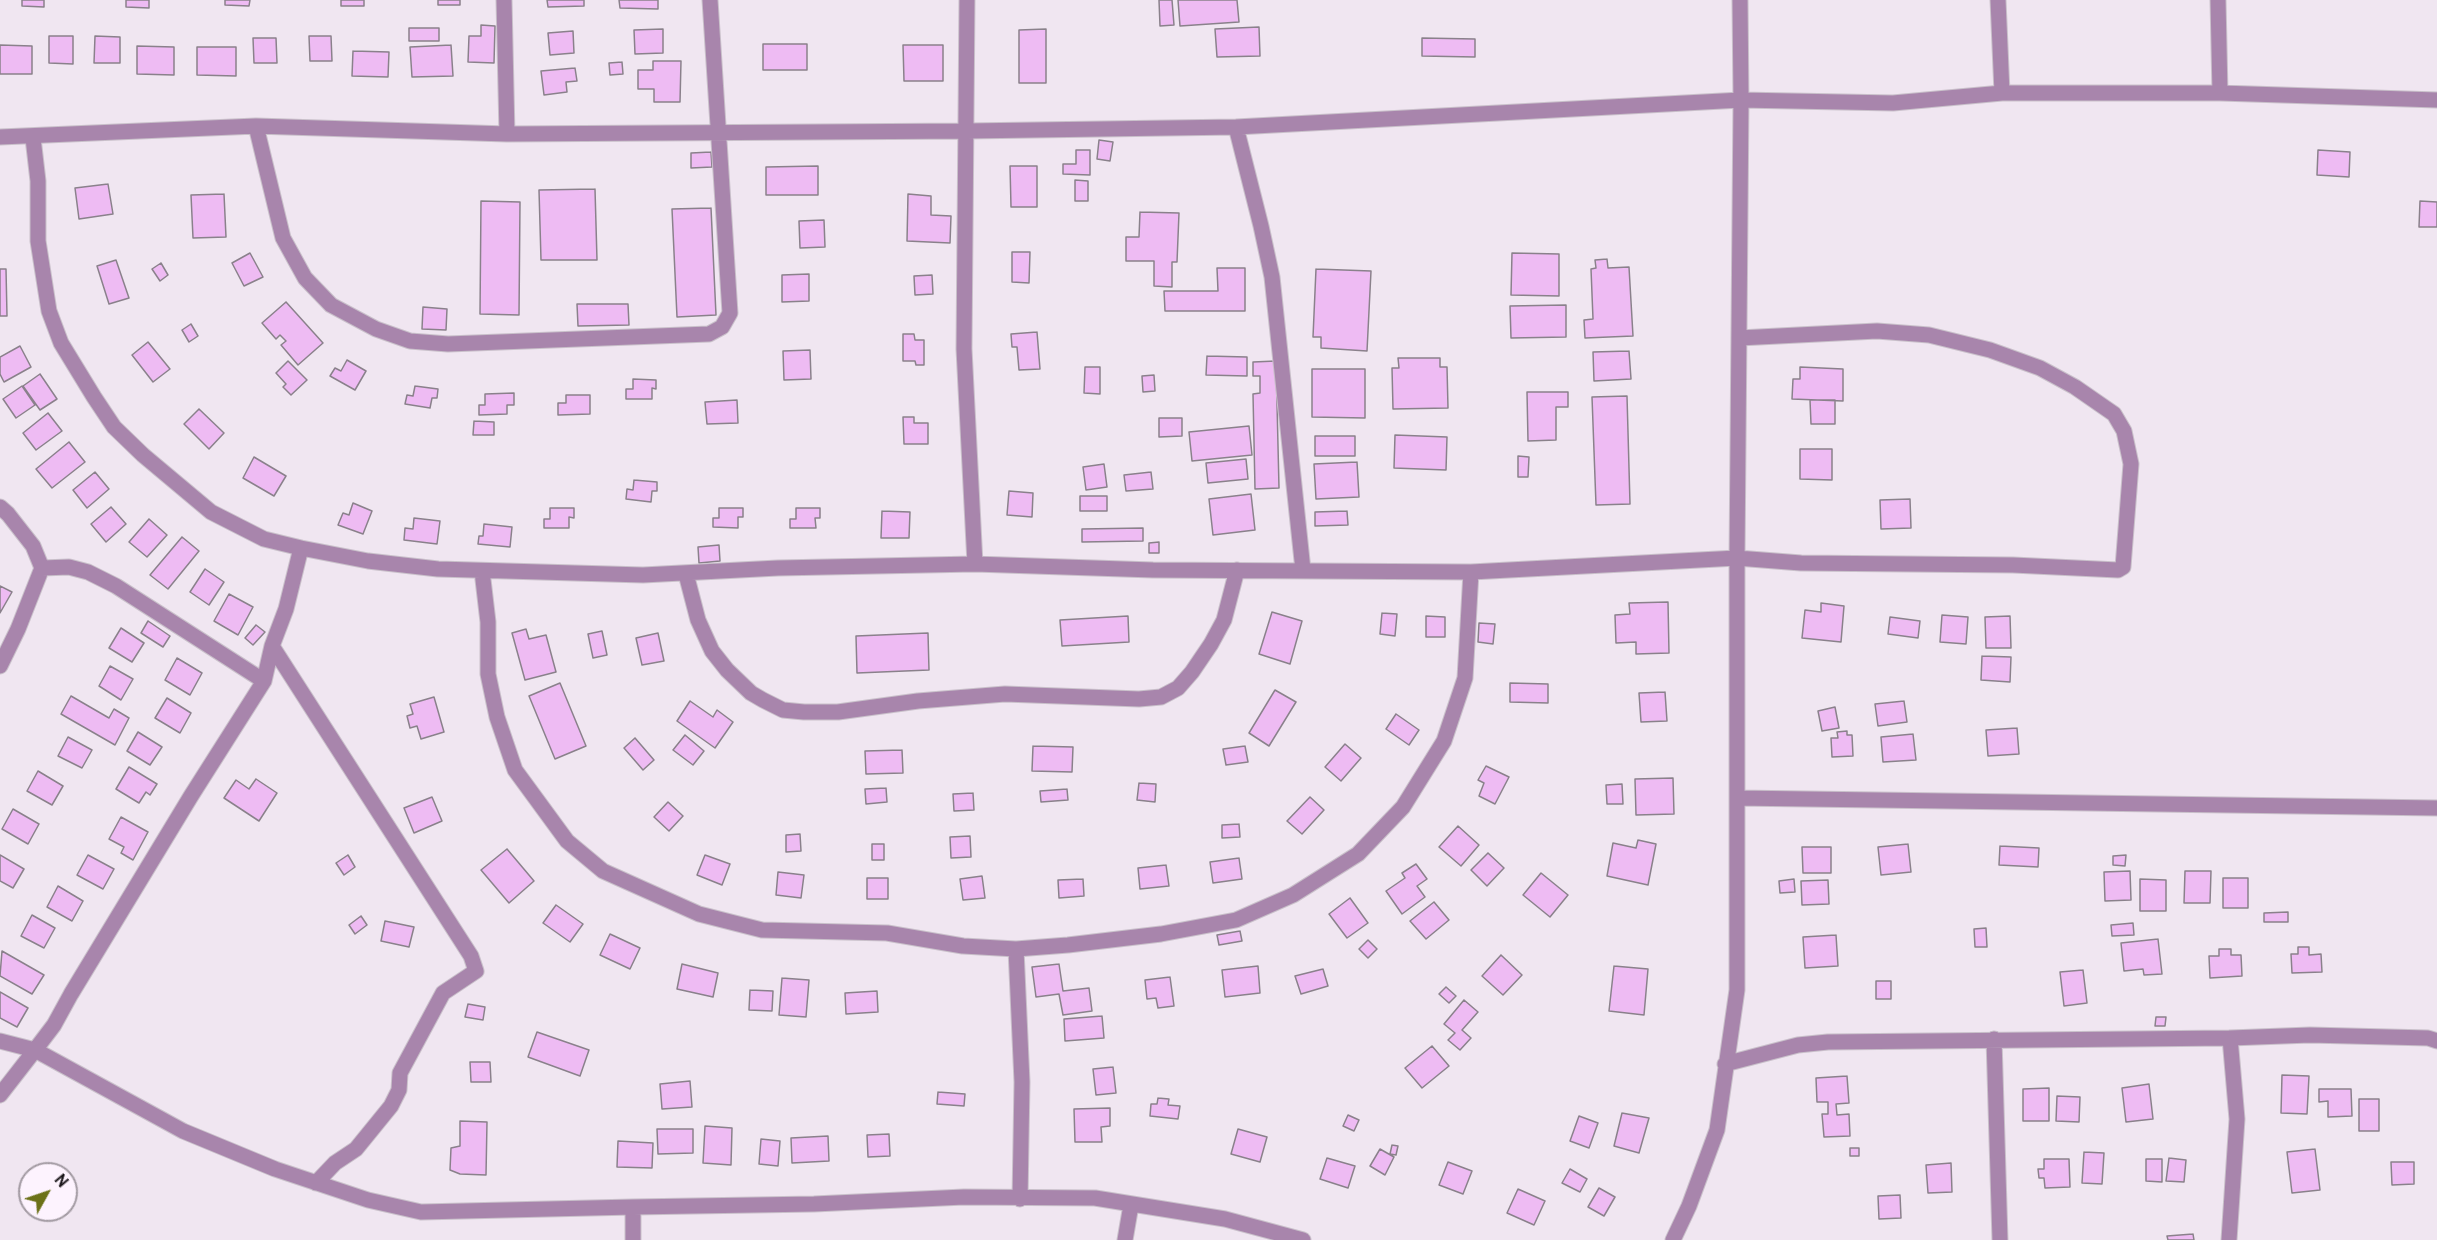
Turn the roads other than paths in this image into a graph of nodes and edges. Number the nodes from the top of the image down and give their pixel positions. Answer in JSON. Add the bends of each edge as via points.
{"nodes":[{"id":1,"x":504,"y":0,"type":"edge"},
{"id":2,"x":710,"y":0,"type":"edge"},
{"id":3,"x":967,"y":0,"type":"edge"},
{"id":4,"x":1740,"y":0,"type":"edge"},
{"id":5,"x":1998,"y":0,"type":"edge"},
{"id":6,"x":2218,"y":0,"type":"edge"},
{"id":7,"x":2002,"y":93,"type":"junction"},
{"id":8,"x":2220,"y":93,"type":"junction"},
{"id":9,"x":1741,"y":100,"type":"junction"},
{"id":10,"x":2437,"y":100,"type":"edge"},
{"id":11,"x":256,"y":126,"type":"junction"},
{"id":12,"x":1236,"y":127,"type":"junction"},
{"id":13,"x":967,"y":131,"type":"junction"},
{"id":14,"x":719,"y":132,"type":"junction"},
{"id":15,"x":507,"y":134,"type":"junction"},
{"id":16,"x":0,"y":137,"type":"edge"},
{"id":17,"x":33,"y":138,"type":"junction"},
{"id":18,"x":1739,"y":338,"type":"junction"},
{"id":19,"x":0,"y":507,"type":"edge"},
{"id":20,"x":301,"y":548,"type":"junction"},
{"id":21,"x":1737,"y":558,"type":"junction"},
{"id":22,"x":975,"y":564,"type":"junction"},
{"id":23,"x":42,"y":568,"type":"junction"},
{"id":24,"x":1237,"y":570,"type":"junction"},
{"id":25,"x":1303,"y":570,"type":"junction"},
{"id":26,"x":482,"y":571,"type":"junction"},
{"id":27,"x":1472,"y":572,"type":"junction"},
{"id":28,"x":686,"y":574,"type":"junction"},
{"id":29,"x":272,"y":646,"type":"junction"},
{"id":30,"x":0,"y":666,"type":"edge"},
{"id":31,"x":264,"y":681,"type":"junction"},
{"id":32,"x":1737,"y":798,"type":"junction"},
{"id":33,"x":2437,"y":808,"type":"edge"},
{"id":34,"x":1016,"y":949,"type":"junction"},
{"id":35,"x":2230,"y":1038,"type":"junction"},
{"id":36,"x":1994,"y":1039,"type":"junction"},
{"id":37,"x":0,"y":1041,"type":"edge"},
{"id":38,"x":2437,"y":1041,"type":"edge"},
{"id":39,"x":35,"y":1050,"type":"junction"},
{"id":40,"x":1725,"y":1064,"type":"junction"},
{"id":41,"x":2,"y":1087,"type":"edge"},
{"id":42,"x":316,"y":1183,"type":"junction"},
{"id":43,"x":1020,"y":1199,"type":"junction"},
{"id":44,"x":1131,"y":1205,"type":"junction"},
{"id":45,"x":633,"y":1207,"type":"junction"},
{"id":46,"x":633,"y":1240,"type":"edge"},
{"id":47,"x":1125,"y":1240,"type":"edge"},
{"id":48,"x":1303,"y":1240,"type":"edge"},
{"id":49,"x":1673,"y":1240,"type":"edge"},
{"id":50,"x":2000,"y":1240,"type":"edge"},
{"id":51,"x":2229,"y":1240,"type":"edge"}],
"edges":[{"from":1,"to":15,"type":"street"},
{"from":2,"to":14,"type":"street"},
{"from":3,"to":13,"type":"street"},
{"from":4,"to":9,"type":"street"},
{"from":5,"to":7,"type":"street"},
{"from":6,"to":8,"type":"street"},
{"from":7,"to":8,"type":"street"},
{"from":7,"to":9,"type":"street","via":[[1893,103]]},
{"from":8,"to":10,"type":"street"},
{"from":9,"to":12,"type":"street"},
{"from":9,"to":18,"type":"street"},
{"from":11,"to":14,"type":"street","via":[[283,238],[305,279],[331,305],[376,328],[410,341],[447,344],[709,334],[722,327],[730,313]]},
{"from":11,"to":15,"type":"street"},
{"from":11,"to":17,"type":"street"},
{"from":12,"to":13,"type":"street"},
{"from":12,"to":25,"type":"street","via":[[1272,278]]},
{"from":13,"to":14,"type":"street"},
{"from":13,"to":22,"type":"street","via":[[964,349]]},
{"from":14,"to":15,"type":"street"},
{"from":16,"to":17,"type":"street"},
{"from":17,"to":20,"type":"street","via":[[39,181],[38,241],[49,311],[61,343],[94,397],[114,427],[211,512],[264,539]]},
{"from":18,"to":21,"type":"street"},
{"from":18,"to":21,"type":"street","via":[[1877,331],[1929,335],[1990,351],[2040,368],[2099,401],[2115,414],[2124,431],[2131,464],[2125,563],[2118,570]]},
{"from":19,"to":23,"type":"street","via":[[33,546]]},
{"from":20,"to":26,"type":"street","via":[[368,561]]},
{"from":20,"to":29,"type":"street"},
{"from":21,"to":27,"type":"street"},
{"from":21,"to":32,"type":"street"},
{"from":22,"to":24,"type":"street"},
{"from":22,"to":28,"type":"street"},
{"from":23,"to":30,"type":"street"},
{"from":23,"to":31,"type":"street","via":[[69,567],[116,586]]},
{"from":24,"to":25,"type":"street"},
{"from":24,"to":28,"type":"street","via":[[1224,620],[1211,644],[1178,688],[1161,698],[1005,694],[838,712],[783,710],[751,693],[712,651],[698,620]]},
{"from":25,"to":27,"type":"street"},
{"from":26,"to":28,"type":"street"},
{"from":26,"to":34,"type":"street","via":[[488,622],[488,674],[515,770],[567,841],[603,871],[699,914],[762,930],[887,933],[963,946]]},
{"from":27,"to":34,"type":"street","via":[[1465,678],[1444,741],[1403,807],[1358,854],[1293,895],[1236,920],[1161,934]]},
{"from":29,"to":31,"type":"street"},
{"from":29,"to":42,"type":"street","via":[[471,956],[476,971],[443,993],[400,1073],[399,1090],[391,1106],[356,1149]]},
{"from":31,"to":39,"type":"street"},
{"from":32,"to":33,"type":"street"},
{"from":32,"to":40,"type":"street","via":[[1737,990]]},
{"from":34,"to":43,"type":"street","via":[[1022,1082]]},
{"from":35,"to":36,"type":"street"},
{"from":35,"to":38,"type":"street","via":[[2310,1035]]},
{"from":35,"to":51,"type":"street","via":[[2237,1119]]},
{"from":36,"to":40,"type":"street","via":[[1818,1043]]},
{"from":36,"to":50,"type":"street"},
{"from":37,"to":39,"type":"street"},
{"from":39,"to":41,"type":"street"},
{"from":39,"to":42,"type":"street","via":[[183,1131]]},
{"from":40,"to":49,"type":"street","via":[[1717,1130]]},
{"from":42,"to":45,"type":"street","via":[[421,1212]]},
{"from":43,"to":44,"type":"street","via":[[1095,1198]]},
{"from":43,"to":45,"type":"street","via":[[964,1197]]},
{"from":44,"to":47,"type":"street"},
{"from":44,"to":48,"type":"street","via":[[1225,1219]]},
{"from":45,"to":46,"type":"street"}]}
